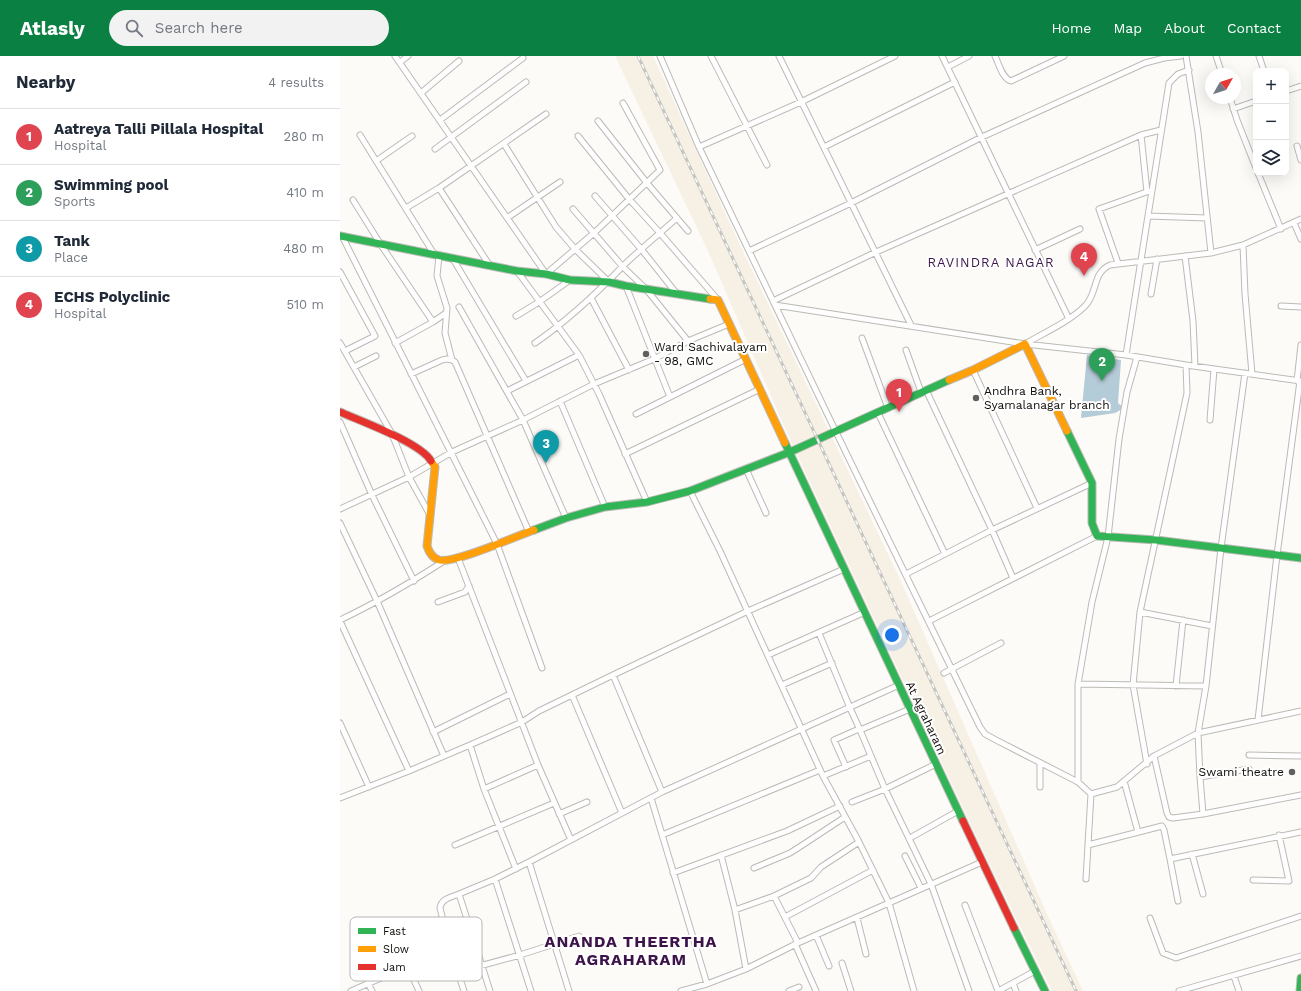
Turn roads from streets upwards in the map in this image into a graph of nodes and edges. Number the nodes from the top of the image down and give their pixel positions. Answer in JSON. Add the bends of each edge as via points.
{"nodes":[{"id":1,"x":395,"y":56,"type":"edge"},
{"id":2,"x":408,"y":56,"type":"edge"},
{"id":3,"x":660,"y":56,"type":"edge"},
{"id":4,"x":711,"y":56,"type":"edge"},
{"id":5,"x":779,"y":56,"type":"edge"},
{"id":6,"x":895,"y":56,"type":"edge"},
{"id":7,"x":942,"y":56,"type":"edge"},
{"id":8,"x":969,"y":56,"type":"edge"},
{"id":9,"x":995,"y":56,"type":"edge"},
{"id":10,"x":1181,"y":56,"type":"edge"},
{"id":11,"x":1186,"y":56,"type":"edge"},
{"id":12,"x":1216,"y":56,"type":"edge"},
{"id":13,"x":1259,"y":56,"type":"edge"},
{"id":14,"x":1061,"y":57,"type":"edge"},
{"id":15,"x":523,"y":58,"type":"dead end"},
{"id":16,"x":459,"y":61,"type":"dead end"},
{"id":17,"x":400,"y":62,"type":"junction"},
{"id":18,"x":948,"y":68,"type":"junction"},
{"id":19,"x":1220,"y":68,"type":"edge"},
{"id":20,"x":1263,"y":68,"type":"edge"},
{"id":21,"x":1189,"y":70,"type":"junction"},
{"id":22,"x":526,"y":82,"type":"dead end"},
{"id":23,"x":955,"y":82,"type":"junction"},
{"id":24,"x":1301,"y":86,"type":"edge"},
{"id":25,"x":1289,"y":90,"type":"edge"},
{"id":26,"x":421,"y":93,"type":"junction"},
{"id":27,"x":801,"y":102,"type":"junction"},
{"id":28,"x":1253,"y":102,"type":"edge"},
{"id":29,"x":623,"y":103,"type":"dead end"},
{"id":30,"x":1232,"y":104,"type":"edge"},
{"id":31,"x":1234,"y":109,"type":"junction"},
{"id":32,"x":546,"y":114,"type":"dead end"},
{"id":33,"x":440,"y":120,"type":"junction"},
{"id":34,"x":598,"y":121,"type":"dead end"},
{"id":35,"x":746,"y":125,"type":"junction"},
{"id":36,"x":1161,"y":130,"type":"junction"},
{"id":37,"x":360,"y":135,"type":"dead end"},
{"id":38,"x":1141,"y":135,"type":"junction"},
{"id":39,"x":412,"y":136,"type":"dead end"},
{"id":40,"x":452,"y":136,"type":"junction"},
{"id":41,"x":578,"y":136,"type":"dead end"},
{"id":42,"x":982,"y":137,"type":"junction"},
{"id":43,"x":504,"y":144,"type":"junction"},
{"id":44,"x":1296,"y":146,"type":"dead end"},
{"id":45,"x":699,"y":147,"type":"junction"},
{"id":46,"x":824,"y":147,"type":"junction"},
{"id":47,"x":435,"y":149,"type":"dead end"},
{"id":48,"x":1253,"y":160,"type":"edge"},
{"id":49,"x":1301,"y":160,"type":"edge"},
{"id":50,"x":376,"y":161,"type":"junction"},
{"id":51,"x":767,"y":165,"type":"dead end"},
{"id":52,"x":471,"y":166,"type":"junction"},
{"id":53,"x":1259,"y":176,"type":"edge"},
{"id":54,"x":560,"y":182,"type":"dead end"},
{"id":55,"x":647,"y":183,"type":"junction"},
{"id":56,"x":439,"y":188,"type":"junction"},
{"id":57,"x":1150,"y":191,"type":"junction"},
{"id":58,"x":1008,"y":194,"type":"junction"},
{"id":59,"x":595,"y":196,"type":"dead end"},
{"id":60,"x":538,"y":197,"type":"junction"},
{"id":61,"x":629,"y":199,"type":"junction"},
{"id":62,"x":353,"y":200,"type":"dead end"},
{"id":63,"x":852,"y":203,"type":"junction"},
{"id":64,"x":406,"y":208,"type":"junction"},
{"id":65,"x":574,"y":209,"type":"dead end"},
{"id":66,"x":612,"y":216,"type":"junction"},
{"id":67,"x":1148,"y":216,"type":"junction"},
{"id":68,"x":507,"y":218,"type":"junction"},
{"id":69,"x":677,"y":218,"type":"junction"},
{"id":70,"x":1207,"y":218,"type":"junction"},
{"id":71,"x":1301,"y":219,"type":"edge"},
{"id":72,"x":1294,"y":223,"type":"junction"},
{"id":73,"x":1080,"y":229,"type":"dead end"},
{"id":74,"x":1281,"y":229,"type":"junction"},
{"id":75,"x":688,"y":231,"type":"dead end"},
{"id":76,"x":594,"y":233,"type":"junction"},
{"id":77,"x":660,"y":233,"type":"junction"},
{"id":78,"x":341,"y":236,"type":"edge"},
{"id":79,"x":1301,"y":239,"type":"edge"},
{"id":80,"x":381,"y":245,"type":"junction"},
{"id":81,"x":1243,"y":245,"type":"junction"},
{"id":82,"x":575,"y":249,"type":"junction"},
{"id":83,"x":642,"y":250,"type":"junction"},
{"id":84,"x":1035,"y":250,"type":"junction"},
{"id":85,"x":749,"y":251,"type":"junction"},
{"id":86,"x":874,"y":253,"type":"junction"},
{"id":87,"x":1211,"y":253,"type":"junction"},
{"id":88,"x":439,"y":256,"type":"junction"},
{"id":89,"x":1185,"y":256,"type":"junction"},
{"id":90,"x":454,"y":259,"type":"junction"},
{"id":91,"x":1157,"y":259,"type":"junction"},
{"id":92,"x":1141,"y":261,"type":"junction"},
{"id":93,"x":1118,"y":263,"type":"junction"},
{"id":94,"x":490,"y":266,"type":"junction"},
{"id":95,"x":623,"y":267,"type":"junction"},
{"id":96,"x":517,"y":271,"type":"junction"},
{"id":97,"x":340,"y":272,"type":"edge"},
{"id":98,"x":546,"y":274,"type":"junction"},
{"id":99,"x":570,"y":280,"type":"junction"},
{"id":100,"x":609,"y":282,"type":"junction"},
{"id":101,"x":626,"y":286,"type":"junction"},
{"id":102,"x":646,"y":289,"type":"junction"},
{"id":103,"x":677,"y":294,"type":"junction"},
{"id":104,"x":1151,"y":294,"type":"dead end"},
{"id":105,"x":591,"y":298,"type":"junction"},
{"id":106,"x":718,"y":300,"type":"junction"},
{"id":107,"x":539,"y":302,"type":"junction"},
{"id":108,"x":774,"y":303,"type":"junction"},
{"id":109,"x":1282,"y":306,"type":"dead end"},
{"id":110,"x":459,"y":307,"type":"dead end"},
{"id":111,"x":1301,"y":308,"type":"edge"},
{"id":112,"x":446,"y":313,"type":"junction"},
{"id":113,"x":516,"y":316,"type":"dead end"},
{"id":114,"x":1069,"y":319,"type":"junction"},
{"id":115,"x":433,"y":322,"type":"junction"},
{"id":116,"x":730,"y":324,"type":"junction"},
{"id":117,"x":911,"y":325,"type":"junction"},
{"id":118,"x":558,"y":327,"type":"junction"},
{"id":119,"x":862,"y":338,"type":"dead end"},
{"id":120,"x":688,"y":342,"type":"junction"},
{"id":121,"x":340,"y":343,"type":"edge"},
{"id":122,"x":395,"y":343,"type":"junction"},
{"id":123,"x":535,"y":343,"type":"dead end"},
{"id":124,"x":1025,"y":344,"type":"junction"},
{"id":125,"x":1301,"y":345,"type":"edge"},
{"id":126,"x":906,"y":350,"type":"dead end"},
{"id":127,"x":345,"y":351,"type":"junction"},
{"id":128,"x":579,"y":355,"type":"junction"},
{"id":129,"x":1126,"y":355,"type":"junction"},
{"id":130,"x":376,"y":356,"type":"dead end"},
{"id":131,"x":1137,"y":357,"type":"junction"},
{"id":132,"x":654,"y":359,"type":"junction"},
{"id":133,"x":746,"y":359,"type":"junction"},
{"id":134,"x":450,"y":360,"type":"junction"},
{"id":135,"x":1186,"y":365,"type":"junction"},
{"id":136,"x":1195,"y":366,"type":"junction"},
{"id":137,"x":354,"y":367,"type":"junction"},
{"id":138,"x":1214,"y":369,"type":"junction"},
{"id":139,"x":629,"y":370,"type":"junction"},
{"id":140,"x":973,"y":370,"type":"junction"},
{"id":141,"x":1245,"y":373,"type":"junction"},
{"id":142,"x":411,"y":374,"type":"junction"},
{"id":143,"x":1252,"y":374,"type":"junction"},
{"id":144,"x":526,"y":381,"type":"junction"},
{"id":145,"x":1299,"y":381,"type":"edge"},
{"id":146,"x":594,"y":384,"type":"junction"},
{"id":147,"x":760,"y":389,"type":"junction"},
{"id":148,"x":924,"y":391,"type":"junction"},
{"id":149,"x":507,"y":392,"type":"junction"},
{"id":150,"x":670,"y":397,"type":"junction"},
{"id":151,"x":560,"y":401,"type":"junction"},
{"id":152,"x":888,"y":408,"type":"junction"},
{"id":153,"x":340,"y":412,"type":"edge"},
{"id":154,"x":878,"y":413,"type":"junction"},
{"id":155,"x":636,"y":414,"type":"dead end"},
{"id":156,"x":523,"y":420,"type":"junction"},
{"id":157,"x":1210,"y":420,"type":"dead end"},
{"id":158,"x":340,"y":422,"type":"edge"},
{"id":159,"x":836,"y":432,"type":"junction"},
{"id":160,"x":392,"y":434,"type":"junction"},
{"id":161,"x":488,"y":436,"type":"junction"},
{"id":162,"x":452,"y":452,"type":"junction"},
{"id":163,"x":790,"y":452,"type":"junction"},
{"id":164,"x":626,"y":454,"type":"junction"},
{"id":165,"x":433,"y":462,"type":"junction"},
{"id":166,"x":746,"y":469,"type":"junction"},
{"id":167,"x":409,"y":477,"type":"junction"},
{"id":168,"x":1092,"y":483,"type":"junction"},
{"id":169,"x":690,"y":490,"type":"junction"},
{"id":170,"x":372,"y":495,"type":"junction"},
{"id":171,"x":647,"y":502,"type":"junction"},
{"id":172,"x":604,"y":507,"type":"junction"},
{"id":173,"x":1037,"y":508,"type":"junction"},
{"id":174,"x":340,"y":509,"type":"edge"},
{"id":175,"x":766,"y":513,"type":"dead end"},
{"id":176,"x":430,"y":515,"type":"junction"},
{"id":177,"x":566,"y":518,"type":"junction"},
{"id":178,"x":340,"y":523,"type":"edge"},
{"id":179,"x":992,"y":530,"type":"junction"},
{"id":180,"x":529,"y":532,"type":"junction"},
{"id":181,"x":1097,"y":536,"type":"junction"},
{"id":182,"x":1108,"y":537,"type":"junction"},
{"id":183,"x":1156,"y":540,"type":"junction"},
{"id":184,"x":497,"y":544,"type":"junction"},
{"id":185,"x":1221,"y":548,"type":"junction"},
{"id":186,"x":945,"y":554,"type":"junction"},
{"id":187,"x":1277,"y":554,"type":"junction"},
{"id":188,"x":458,"y":558,"type":"junction"},
{"id":189,"x":1301,"y":558,"type":"edge"},
{"id":190,"x":444,"y":561,"type":"junction"},
{"id":191,"x":844,"y":569,"type":"junction"},
{"id":192,"x":906,"y":574,"type":"junction"},
{"id":193,"x":1013,"y":578,"type":"junction"},
{"id":194,"x":414,"y":581,"type":"junction"},
{"id":195,"x":470,"y":586,"type":"junction"},
{"id":196,"x":377,"y":601,"type":"junction"},
{"id":197,"x":438,"y":602,"type":"dead end"},
{"id":198,"x":748,"y":611,"type":"junction"},
{"id":199,"x":865,"y":612,"type":"junction"},
{"id":200,"x":1140,"y":612,"type":"junction"},
{"id":201,"x":340,"y":620,"type":"edge"},
{"id":202,"x":1183,"y":620,"type":"junction"},
{"id":203,"x":929,"y":621,"type":"junction"},
{"id":204,"x":1212,"y":626,"type":"junction"},
{"id":205,"x":819,"y":632,"type":"junction"},
{"id":206,"x":1002,"y":643,"type":"dead end"},
{"id":207,"x":768,"y":655,"type":"junction"},
{"id":208,"x":832,"y":663,"type":"junction"},
{"id":209,"x":542,"y":668,"type":"dead end"},
{"id":210,"x":952,"y":670,"type":"junction"},
{"id":211,"x":944,"y":673,"type":"dead end"},
{"id":212,"x":613,"y":675,"type":"junction"},
{"id":213,"x":1078,"y":684,"type":"junction"},
{"id":214,"x":782,"y":685,"type":"junction"},
{"id":215,"x":899,"y":685,"type":"junction"},
{"id":216,"x":1133,"y":685,"type":"junction"},
{"id":217,"x":1176,"y":686,"type":"junction"},
{"id":218,"x":1206,"y":686,"type":"junction"},
{"id":219,"x":510,"y":694,"type":"junction"},
{"id":220,"x":572,"y":695,"type":"junction"},
{"id":221,"x":850,"y":708,"type":"junction"},
{"id":222,"x":910,"y":709,"type":"junction"},
{"id":223,"x":1301,"y":711,"type":"edge"},
{"id":224,"x":1258,"y":720,"type":"junction"},
{"id":225,"x":522,"y":722,"type":"junction"},
{"id":226,"x":340,"y":723,"type":"edge"},
{"id":227,"x":860,"y":729,"type":"junction"},
{"id":228,"x":801,"y":730,"type":"junction"},
{"id":229,"x":433,"y":732,"type":"junction"},
{"id":230,"x":1198,"y":733,"type":"junction"},
{"id":231,"x":470,"y":746,"type":"junction"},
{"id":232,"x":444,"y":756,"type":"junction"},
{"id":233,"x":871,"y":756,"type":"junction"},
{"id":234,"x":1154,"y":756,"type":"junction"},
{"id":235,"x":1249,"y":756,"type":"dead end"},
{"id":236,"x":1301,"y":756,"type":"edge"},
{"id":237,"x":1040,"y":763,"type":"junction"},
{"id":238,"x":936,"y":764,"type":"junction"},
{"id":239,"x":1146,"y":764,"type":"junction"},
{"id":240,"x":538,"y":765,"type":"junction"},
{"id":241,"x":846,"y":767,"type":"junction"},
{"id":242,"x":1249,"y":769,"type":"dead end"},
{"id":243,"x":820,"y":770,"type":"junction"},
{"id":244,"x":410,"y":771,"type":"junction"},
{"id":245,"x":823,"y":776,"type":"junction"},
{"id":246,"x":1200,"y":777,"type":"junction"},
{"id":247,"x":1124,"y":781,"type":"junction"},
{"id":248,"x":1078,"y":782,"type":"junction"},
{"id":249,"x":370,"y":787,"type":"junction"},
{"id":250,"x":1040,"y":787,"type":"dead end"},
{"id":251,"x":885,"y":788,"type":"junction"},
{"id":252,"x":484,"y":789,"type":"junction"},
{"id":253,"x":662,"y":792,"type":"junction"},
{"id":254,"x":1091,"y":794,"type":"junction"},
{"id":255,"x":1301,"y":795,"type":"edge"},
{"id":256,"x":340,"y":798,"type":"edge"},
{"id":257,"x":651,"y":798,"type":"junction"},
{"id":258,"x":554,"y":802,"type":"junction"},
{"id":259,"x":587,"y":802,"type":"dead end"},
{"id":260,"x":852,"y":802,"type":"dead end"},
{"id":261,"x":840,"y":806,"type":"junction"},
{"id":262,"x":958,"y":811,"type":"junction"},
{"id":263,"x":622,"y":813,"type":"junction"},
{"id":264,"x":559,"y":814,"type":"junction"},
{"id":265,"x":1203,"y":814,"type":"junction"},
{"id":266,"x":845,"y":817,"type":"junction"},
{"id":267,"x":499,"y":826,"type":"junction"},
{"id":268,"x":1138,"y":832,"type":"junction"},
{"id":269,"x":1301,"y":832,"type":"edge"},
{"id":270,"x":662,"y":835,"type":"junction"},
{"id":271,"x":1279,"y":835,"type":"junction"},
{"id":272,"x":910,"y":838,"type":"junction"},
{"id":273,"x":571,"y":840,"type":"junction"},
{"id":274,"x":859,"y":842,"type":"junction"},
{"id":275,"x":455,"y":845,"type":"dead end"},
{"id":276,"x":1088,"y":845,"type":"junction"},
{"id":277,"x":1192,"y":854,"type":"junction"},
{"id":278,"x":721,"y":855,"type":"junction"},
{"id":279,"x":905,"y":856,"type":"dead end"},
{"id":280,"x":1170,"y":859,"type":"junction"},
{"id":281,"x":529,"y":862,"type":"junction"},
{"id":282,"x":982,"y":862,"type":"junction"},
{"id":283,"x":754,"y":868,"type":"dead end"},
{"id":284,"x":516,"y":869,"type":"junction"},
{"id":285,"x":873,"y":870,"type":"junction"},
{"id":286,"x":673,"y":873,"type":"junction"},
{"id":287,"x":495,"y":879,"type":"junction"},
{"id":288,"x":1086,"y":879,"type":"dead end"},
{"id":289,"x":1253,"y":880,"type":"dead end"},
{"id":290,"x":931,"y":884,"type":"junction"},
{"id":291,"x":921,"y":888,"type":"junction"},
{"id":292,"x":459,"y":894,"type":"junction"},
{"id":293,"x":1203,"y":894,"type":"dead end"},
{"id":294,"x":774,"y":896,"type":"junction"},
{"id":295,"x":1178,"y":902,"type":"dead end"},
{"id":296,"x":889,"y":903,"type":"junction"},
{"id":297,"x":965,"y":905,"type":"dead end"},
{"id":298,"x":735,"y":910,"type":"junction"},
{"id":299,"x":1301,"y":916,"type":"edge"},
{"id":300,"x":442,"y":917,"type":"edge"},
{"id":301,"x":466,"y":917,"type":"edge"},
{"id":302,"x":785,"y":917,"type":"junction"},
{"id":303,"x":857,"y":918,"type":"junction"},
{"id":304,"x":1150,"y":918,"type":"dead end"},
{"id":305,"x":816,"y":935,"type":"junction"},
{"id":306,"x":579,"y":936,"type":"dead end"},
{"id":307,"x":554,"y":944,"type":"junction"},
{"id":308,"x":797,"y":944,"type":"junction"},
{"id":309,"x":866,"y":954,"type":"dead end"},
{"id":310,"x":520,"y":955,"type":"junction"},
{"id":311,"x":1301,"y":956,"type":"edge"},
{"id":312,"x":842,"y":963,"type":"dead end"},
{"id":313,"x":482,"y":965,"type":"joint"},
{"id":314,"x":829,"y":966,"type":"dead end"},
{"id":315,"x":746,"y":968,"type":"junction"},
{"id":316,"x":1035,"y":971,"type":"junction"},
{"id":317,"x":1234,"y":976,"type":"junction"},
{"id":318,"x":1301,"y":978,"type":"edge"},
{"id":319,"x":373,"y":981,"type":"edge"},
{"id":320,"x":414,"y":981,"type":"edge"},
{"id":321,"x":461,"y":981,"type":"edge"},
{"id":322,"x":368,"y":983,"type":"junction"},
{"id":323,"x":1013,"y":983,"type":"junction"},
{"id":324,"x":707,"y":984,"type":"junction"},
{"id":325,"x":799,"y":987,"type":"dead end"},
{"id":326,"x":351,"y":991,"type":"edge"},
{"id":327,"x":372,"y":991,"type":"edge"},
{"id":328,"x":418,"y":991,"type":"edge"},
{"id":329,"x":464,"y":991,"type":"edge"},
{"id":330,"x":490,"y":991,"type":"edge"},
{"id":331,"x":531,"y":991,"type":"edge"},
{"id":332,"x":569,"y":991,"type":"edge"},
{"id":333,"x":681,"y":991,"type":"edge"},
{"id":334,"x":789,"y":991,"type":"edge"},
{"id":335,"x":816,"y":991,"type":"edge"},
{"id":336,"x":851,"y":991,"type":"edge"},
{"id":337,"x":914,"y":991,"type":"edge"},
{"id":338,"x":969,"y":991,"type":"edge"},
{"id":339,"x":998,"y":991,"type":"edge"},
{"id":340,"x":1016,"y":991,"type":"edge"},
{"id":341,"x":1045,"y":991,"type":"edge"},
{"id":342,"x":1179,"y":991,"type":"edge"},
{"id":343,"x":1239,"y":991,"type":"edge"},
{"id":344,"x":1300,"y":991,"type":"edge"}],
"edges":[{"from":1,"to":17,"type":"street"},
{"from":2,"to":17,"type":"street"},
{"from":3,"to":45,"type":"street"},
{"from":4,"to":35,"type":"street"},
{"from":5,"to":27,"type":"street"},
{"from":6,"to":27,"type":"street"},
{"from":7,"to":18,"type":"street"},
{"from":8,"to":18,"type":"street"},
{"from":9,"to":14,"type":"street","via":[[1004,74],[1011,81]]},
{"from":10,"to":42,"type":"street","via":[[1145,63]]},
{"from":11,"to":21,"type":"street"},
{"from":12,"to":19,"type":"street"},
{"from":13,"to":20,"type":"street"},
{"from":15,"to":33,"type":"street"},
{"from":16,"to":26,"type":"street"},
{"from":17,"to":26,"type":"street"},
{"from":18,"to":23,"type":"street"},
{"from":21,"to":36,"type":"street","via":[[1178,74],[1170,83]]},
{"from":21,"to":70,"type":"street"},
{"from":22,"to":40,"type":"street"},
{"from":23,"to":42,"type":"street"},
{"from":23,"to":46,"type":"street"},
{"from":24,"to":25,"type":"street"},
{"from":26,"to":33,"type":"street"},
{"from":27,"to":35,"type":"street"},
{"from":27,"to":46,"type":"street"},
{"from":28,"to":31,"type":"street"},
{"from":29,"to":55,"type":"street","via":[[660,170]]},
{"from":30,"to":31,"type":"street"},
{"from":31,"to":48,"type":"street"},
{"from":32,"to":43,"type":"street"},
{"from":33,"to":40,"type":"street"},
{"from":34,"to":55,"type":"street"},
{"from":35,"to":45,"type":"street"},
{"from":35,"to":51,"type":"street"},
{"from":36,"to":38,"type":"street"},
{"from":36,"to":57,"type":"street"},
{"from":37,"to":50,"type":"street"},
{"from":38,"to":57,"type":"street"},
{"from":38,"to":58,"type":"street"},
{"from":39,"to":50,"type":"street"},
{"from":40,"to":47,"type":"street"},
{"from":40,"to":52,"type":"street"},
{"from":41,"to":61,"type":"street"},
{"from":42,"to":58,"type":"street"},
{"from":42,"to":63,"type":"street"},
{"from":43,"to":52,"type":"street"},
{"from":43,"to":60,"type":"street"},
{"from":44,"to":49,"type":"street"},
{"from":45,"to":85,"type":"street"},
{"from":46,"to":63,"type":"street"},
{"from":50,"to":64,"type":"street"},
{"from":52,"to":56,"type":"street"},
{"from":52,"to":68,"type":"street"},
{"from":53,"to":74,"type":"street"},
{"from":54,"to":60,"type":"street"},
{"from":55,"to":61,"type":"street"},
{"from":55,"to":69,"type":"street"},
{"from":56,"to":64,"type":"street"},
{"from":56,"to":94,"type":"street"},
{"from":57,"to":67,"type":"street"},
{"from":57,"to":93,"type":"street","via":[[1099,209]]},
{"from":58,"to":84,"type":"street"},
{"from":58,"to":86,"type":"street"},
{"from":59,"to":66,"type":"street"},
{"from":60,"to":68,"type":"street"},
{"from":60,"to":82,"type":"street","via":[[556,227]]},
{"from":61,"to":66,"type":"street"},
{"from":61,"to":77,"type":"street"},
{"from":62,"to":80,"type":"street"},
{"from":63,"to":85,"type":"street"},
{"from":63,"to":86,"type":"street"},
{"from":64,"to":88,"type":"street"},
{"from":65,"to":76,"type":"street"},
{"from":66,"to":76,"type":"street"},
{"from":66,"to":83,"type":"street"},
{"from":67,"to":70,"type":"street"},
{"from":67,"to":92,"type":"street"},
{"from":68,"to":98,"type":"street"},
{"from":69,"to":75,"type":"street"},
{"from":69,"to":77,"type":"street"},
{"from":70,"to":87,"type":"street"},
{"from":71,"to":72,"type":"street"},
{"from":72,"to":74,"type":"street"},
{"from":72,"to":79,"type":"street"},
{"from":73,"to":84,"type":"street"},
{"from":74,"to":81,"type":"street"},
{"from":76,"to":82,"type":"street"},
{"from":76,"to":95,"type":"street"},
{"from":77,"to":83,"type":"street"},
{"from":77,"to":106,"type":"street"},
{"from":78,"to":80,"type":"street"},
{"from":78,"to":122,"type":"street"},
{"from":80,"to":88,"type":"street"},
{"from":80,"to":115,"type":"street"},
{"from":81,"to":87,"type":"street"},
{"from":81,"to":143,"type":"street"},
{"from":82,"to":98,"type":"street"},
{"from":82,"to":100,"type":"street"},
{"from":83,"to":95,"type":"street"},
{"from":83,"to":103,"type":"street"},
{"from":84,"to":114,"type":"street"},
{"from":85,"to":108,"type":"street"},
{"from":86,"to":108,"type":"street"},
{"from":86,"to":117,"type":"street"},
{"from":87,"to":89,"type":"street"},
{"from":88,"to":90,"type":"street"},
{"from":88,"to":112,"type":"street","via":[[437,276]]},
{"from":89,"to":91,"type":"street"},
{"from":89,"to":136,"type":"street","via":[[1193,321]]},
{"from":90,"to":94,"type":"street"},
{"from":90,"to":144,"type":"street"},
{"from":91,"to":92,"type":"street"},
{"from":91,"to":104,"type":"street"},
{"from":92,"to":93,"type":"street"},
{"from":92,"to":129,"type":"street"},
{"from":93,"to":114,"type":"street","via":[[1105,267],[1100,272],[1086,305]]},
{"from":94,"to":96,"type":"street"},
{"from":95,"to":100,"type":"street"},
{"from":95,"to":102,"type":"street"},
{"from":96,"to":98,"type":"street"},
{"from":96,"to":107,"type":"street"},
{"from":97,"to":127,"type":"street","via":[[375,336]]},
{"from":98,"to":99,"type":"street"},
{"from":99,"to":100,"type":"street"},
{"from":99,"to":107,"type":"street"},
{"from":100,"to":101,"type":"street"},
{"from":100,"to":105,"type":"street"},
{"from":101,"to":102,"type":"street"},
{"from":101,"to":132,"type":"street"},
{"from":102,"to":103,"type":"street"},
{"from":102,"to":120,"type":"street"},
{"from":103,"to":106,"type":"street"},
{"from":105,"to":118,"type":"street"},
{"from":105,"to":139,"type":"street"},
{"from":106,"to":116,"type":"street","name":"At Agraharam"},
{"from":107,"to":113,"type":"street"},
{"from":107,"to":118,"type":"street"},
{"from":108,"to":117,"type":"street"},
{"from":108,"to":159,"type":"street"},
{"from":109,"to":111,"type":"street"},
{"from":110,"to":149,"type":"street"},
{"from":112,"to":115,"type":"street"},
{"from":112,"to":134,"type":"street","via":[[445,333]]},
{"from":114,"to":124,"type":"street"},
{"from":115,"to":122,"type":"street"},
{"from":116,"to":120,"type":"street"},
{"from":116,"to":133,"type":"street","name":"At Agraharam"},
{"from":117,"to":124,"type":"street"},
{"from":118,"to":123,"type":"street"},
{"from":118,"to":128,"type":"street"},
{"from":119,"to":152,"type":"street"},
{"from":120,"to":132,"type":"street"},
{"from":121,"to":127,"type":"street"},
{"from":122,"to":142,"type":"street"},
{"from":124,"to":129,"type":"street"},
{"from":124,"to":140,"type":"street"},
{"from":124,"to":168,"type":"street"},
{"from":125,"to":145,"type":"street"},
{"from":126,"to":148,"type":"street"},
{"from":127,"to":137,"type":"street"},
{"from":128,"to":144,"type":"street"},
{"from":128,"to":146,"type":"street"},
{"from":129,"to":131,"type":"street"},
{"from":130,"to":137,"type":"street"},
{"from":131,"to":135,"type":"street"},
{"from":131,"to":182,"type":"street","via":[[1127,392],[1119,439]]},
{"from":132,"to":139,"type":"street"},
{"from":132,"to":150,"type":"street"},
{"from":133,"to":147,"type":"street","name":"At Agraharam"},
{"from":133,"to":150,"type":"street"},
{"from":134,"to":142,"type":"street"},
{"from":134,"to":161,"type":"street","via":[[455,362]]},
{"from":135,"to":136,"type":"street"},
{"from":135,"to":183,"type":"street","via":[[1187,393]]},
{"from":136,"to":138,"type":"street"},
{"from":137,"to":160,"type":"street"},
{"from":138,"to":141,"type":"street"},
{"from":138,"to":157,"type":"street"},
{"from":139,"to":146,"type":"street"},
{"from":140,"to":148,"type":"street"},
{"from":140,"to":173,"type":"street"},
{"from":141,"to":143,"type":"street"},
{"from":141,"to":185,"type":"street"},
{"from":142,"to":162,"type":"street"},
{"from":143,"to":145,"type":"street"},
{"from":144,"to":149,"type":"street"},
{"from":145,"to":187,"type":"street"},
{"from":146,"to":151,"type":"street"},
{"from":146,"to":164,"type":"street"},
{"from":147,"to":163,"type":"street","name":"At Agraharam"},
{"from":147,"to":164,"type":"street"},
{"from":148,"to":152,"type":"street"},
{"from":148,"to":179,"type":"street"},
{"from":149,"to":156,"type":"street"},
{"from":150,"to":155,"type":"street"},
{"from":151,"to":156,"type":"street"},
{"from":151,"to":172,"type":"street"},
{"from":152,"to":154,"type":"street"},
{"from":153,"to":160,"type":"street"},
{"from":154,"to":159,"type":"street"},
{"from":154,"to":186,"type":"street"},
{"from":156,"to":161,"type":"street"},
{"from":156,"to":177,"type":"street"},
{"from":158,"to":170,"type":"street"},
{"from":159,"to":163,"type":"street"},
{"from":159,"to":192,"type":"street"},
{"from":160,"to":165,"type":"street","via":[[423,451]]},
{"from":160,"to":167,"type":"street"},
{"from":161,"to":162,"type":"street"},
{"from":161,"to":180,"type":"street"},
{"from":162,"to":165,"type":"street"},
{"from":162,"to":184,"type":"street"},
{"from":163,"to":166,"type":"street"},
{"from":163,"to":191,"type":"street","name":"At Agraharam"},
{"from":164,"to":171,"type":"street"},
{"from":165,"to":167,"type":"street"},
{"from":165,"to":176,"type":"street"},
{"from":166,"to":169,"type":"street"},
{"from":166,"to":175,"type":"street"},
{"from":167,"to":170,"type":"street"},
{"from":167,"to":176,"type":"street"},
{"from":168,"to":173,"type":"street"},
{"from":168,"to":181,"type":"street","via":[[1092,523]]},
{"from":169,"to":171,"type":"street"},
{"from":169,"to":198,"type":"street"},
{"from":170,"to":174,"type":"street"},
{"from":170,"to":194,"type":"street"},
{"from":171,"to":172,"type":"street"},
{"from":172,"to":177,"type":"street"},
{"from":173,"to":179,"type":"street"},
{"from":176,"to":190,"type":"street","via":[[427,546],[434,559]]},
{"from":177,"to":180,"type":"street"},
{"from":178,"to":196,"type":"street"},
{"from":179,"to":186,"type":"street"},
{"from":179,"to":193,"type":"street"},
{"from":180,"to":184,"type":"street"},
{"from":181,"to":182,"type":"street"},
{"from":181,"to":193,"type":"street"},
{"from":182,"to":183,"type":"street"},
{"from":182,"to":213,"type":"street","via":[[1092,602]]},
{"from":183,"to":185,"type":"street"},
{"from":183,"to":200,"type":"street"},
{"from":184,"to":188,"type":"street"},
{"from":184,"to":209,"type":"street"},
{"from":185,"to":187,"type":"street"},
{"from":185,"to":204,"type":"street"},
{"from":186,"to":192,"type":"street"},
{"from":187,"to":189,"type":"street"},
{"from":187,"to":224,"type":"street"},
{"from":188,"to":190,"type":"street"},
{"from":188,"to":195,"type":"street"},
{"from":190,"to":194,"type":"street"},
{"from":191,"to":198,"type":"street"},
{"from":191,"to":199,"type":"street","name":"At Agraharam"},
{"from":192,"to":203,"type":"street"},
{"from":193,"to":203,"type":"street"},
{"from":194,"to":196,"type":"street"},
{"from":195,"to":197,"type":"street","via":[[465,592]]},
{"from":195,"to":219,"type":"street"},
{"from":196,"to":201,"type":"street"},
{"from":196,"to":229,"type":"street"},
{"from":198,"to":207,"type":"street"},
{"from":198,"to":212,"type":"street"},
{"from":199,"to":205,"type":"street"},
{"from":199,"to":215,"type":"street","name":"At Agraharam"},
{"from":200,"to":202,"type":"street"},
{"from":200,"to":216,"type":"street"},
{"from":201,"to":244,"type":"street"},
{"from":202,"to":204,"type":"street"},
{"from":202,"to":217,"type":"street"},
{"from":203,"to":210,"type":"street"},
{"from":204,"to":218,"type":"street"},
{"from":205,"to":207,"type":"street"},
{"from":205,"to":208,"type":"street"},
{"from":206,"to":210,"type":"street"},
{"from":207,"to":214,"type":"street"},
{"from":208,"to":214,"type":"street"},
{"from":208,"to":221,"type":"street"},
{"from":210,"to":211,"type":"street"},
{"from":210,"to":237,"type":"street","via":[[985,734]]},
{"from":212,"to":220,"type":"street"},
{"from":212,"to":253,"type":"street"},
{"from":213,"to":216,"type":"street"},
{"from":213,"to":248,"type":"street"},
{"from":214,"to":228,"type":"street"},
{"from":215,"to":221,"type":"street"},
{"from":215,"to":222,"type":"street","name":"At Agraharam"},
{"from":216,"to":217,"type":"street"},
{"from":216,"to":239,"type":"street"},
{"from":217,"to":218,"type":"street"},
{"from":218,"to":230,"type":"street"},
{"from":219,"to":225,"type":"street"},
{"from":219,"to":229,"type":"street"},
{"from":220,"to":225,"type":"street"},
{"from":220,"to":263,"type":"street"},
{"from":221,"to":227,"type":"street"},
{"from":221,"to":228,"type":"street"},
{"from":222,"to":227,"type":"street"},
{"from":222,"to":238,"type":"street","name":"At Agraharam"},
{"from":223,"to":224,"type":"street"},
{"from":224,"to":230,"type":"street"},
{"from":225,"to":231,"type":"street"},
{"from":225,"to":240,"type":"street"},
{"from":226,"to":249,"type":"street"},
{"from":227,"to":233,"type":"street"},
{"from":227,"to":241,"type":"street","via":[[834,740]]},
{"from":228,"to":243,"type":"street"},
{"from":228,"to":253,"type":"street"},
{"from":229,"to":232,"type":"street"},
{"from":230,"to":234,"type":"street"},
{"from":230,"to":246,"type":"street"},
{"from":231,"to":232,"type":"street"},
{"from":231,"to":252,"type":"street"},
{"from":232,"to":244,"type":"street"},
{"from":233,"to":241,"type":"street"},
{"from":233,"to":251,"type":"street"},
{"from":234,"to":239,"type":"street"},
{"from":234,"to":265,"type":"street","via":[[1169,817]]},
{"from":235,"to":236,"type":"street"},
{"from":237,"to":248,"type":"street"},
{"from":237,"to":250,"type":"street"},
{"from":238,"to":251,"type":"street"},
{"from":238,"to":262,"type":"street","name":"At Agraharam"},
{"from":239,"to":247,"type":"street"},
{"from":240,"to":252,"type":"street"},
{"from":240,"to":258,"type":"street"},
{"from":241,"to":245,"type":"street"},
{"from":242,"to":246,"type":"street"},
{"from":243,"to":245,"type":"street"},
{"from":243,"to":270,"type":"street"},
{"from":244,"to":249,"type":"street"},
{"from":245,"to":261,"type":"street"},
{"from":246,"to":265,"type":"street"},
{"from":247,"to":254,"type":"street","via":[[1117,787]]},
{"from":247,"to":268,"type":"street"},
{"from":248,"to":254,"type":"street"},
{"from":249,"to":256,"type":"street"},
{"from":251,"to":260,"type":"street"},
{"from":251,"to":272,"type":"street"},
{"from":252,"to":267,"type":"street"},
{"from":253,"to":257,"type":"street"},
{"from":254,"to":276,"type":"street"},
{"from":255,"to":265,"type":"street"},
{"from":257,"to":263,"type":"street"},
{"from":257,"to":270,"type":"street"},
{"from":258,"to":264,"type":"street"},
{"from":258,"to":267,"type":"street"},
{"from":259,"to":264,"type":"street"},
{"from":261,"to":266,"type":"street"},
{"from":261,"to":278,"type":"street","via":[[787,831]]},
{"from":262,"to":272,"type":"street"},
{"from":262,"to":282,"type":"street","name":"At Agraharam"},
{"from":263,"to":273,"type":"street"},
{"from":264,"to":273,"type":"street"},
{"from":266,"to":274,"type":"street"},
{"from":266,"to":283,"type":"street","via":[[796,850]]},
{"from":267,"to":275,"type":"street"},
{"from":267,"to":284,"type":"street"},
{"from":268,"to":276,"type":"street"},
{"from":268,"to":280,"type":"street","via":[[1162,826]]},
{"from":269,"to":271,"type":"street"},
{"from":270,"to":286,"type":"street"},
{"from":271,"to":277,"type":"street"},
{"from":271,"to":289,"type":"street","via":[[1289,881]]},
{"from":272,"to":290,"type":"street"},
{"from":273,"to":281,"type":"street"},
{"from":274,"to":285,"type":"street"},
{"from":274,"to":294,"type":"street","via":[[820,868],[811,878]]},
{"from":276,"to":288,"type":"street"},
{"from":277,"to":280,"type":"street"},
{"from":277,"to":293,"type":"street"},
{"from":278,"to":286,"type":"street"},
{"from":278,"to":298,"type":"street"},
{"from":279,"to":291,"type":"street"},
{"from":280,"to":295,"type":"street"},
{"from":281,"to":284,"type":"street"},
{"from":281,"to":307,"type":"street"},
{"from":282,"to":290,"type":"street"},
{"from":282,"to":316,"type":"street","name":"At Agraharam"},
{"from":284,"to":287,"type":"street"},
{"from":285,"to":296,"type":"street"},
{"from":285,"to":302,"type":"street"},
{"from":286,"to":324,"type":"street"},
{"from":287,"to":292,"type":"street"},
{"from":287,"to":310,"type":"street"},
{"from":290,"to":291,"type":"street"},
{"from":290,"to":338,"type":"street"},
{"from":291,"to":296,"type":"street"},
{"from":292,"to":300,"type":"street","via":[[440,904]]},
{"from":292,"to":301,"type":"street"},
{"from":294,"to":298,"type":"street"},
{"from":294,"to":302,"type":"street"},
{"from":296,"to":303,"type":"street"},
{"from":296,"to":337,"type":"street"},
{"from":297,"to":339,"type":"street"},
{"from":298,"to":315,"type":"street"},
{"from":299,"to":304,"type":"street","via":[[1176,958],[1163,953]]},
{"from":302,"to":308,"type":"street"},
{"from":303,"to":305,"type":"street"},
{"from":303,"to":309,"type":"street"},
{"from":305,"to":308,"type":"street"},
{"from":305,"to":314,"type":"street"},
{"from":306,"to":307,"type":"street"},
{"from":307,"to":310,"type":"street"},
{"from":307,"to":332,"type":"street"},
{"from":308,"to":315,"type":"street"},
{"from":308,"to":335,"type":"street"},
{"from":310,"to":313,"type":"street"},
{"from":310,"to":331,"type":"street"},
{"from":311,"to":317,"type":"street"},
{"from":312,"to":336,"type":"street"},
{"from":313,"to":330,"type":"street"},
{"from":315,"to":324,"type":"street"},
{"from":316,"to":323,"type":"street"},
{"from":316,"to":341,"type":"street","name":"At Agraharam"},
{"from":317,"to":342,"type":"street"},
{"from":317,"to":343,"type":"street"},
{"from":318,"to":344,"type":"street"},
{"from":319,"to":322,"type":"street"},
{"from":320,"to":328,"type":"street"},
{"from":321,"to":329,"type":"street"},
{"from":322,"to":326,"type":"street"},
{"from":322,"to":327,"type":"street"},
{"from":323,"to":339,"type":"street"},
{"from":323,"to":340,"type":"street"},
{"from":324,"to":333,"type":"street"},
{"from":325,"to":334,"type":"street"}]}
